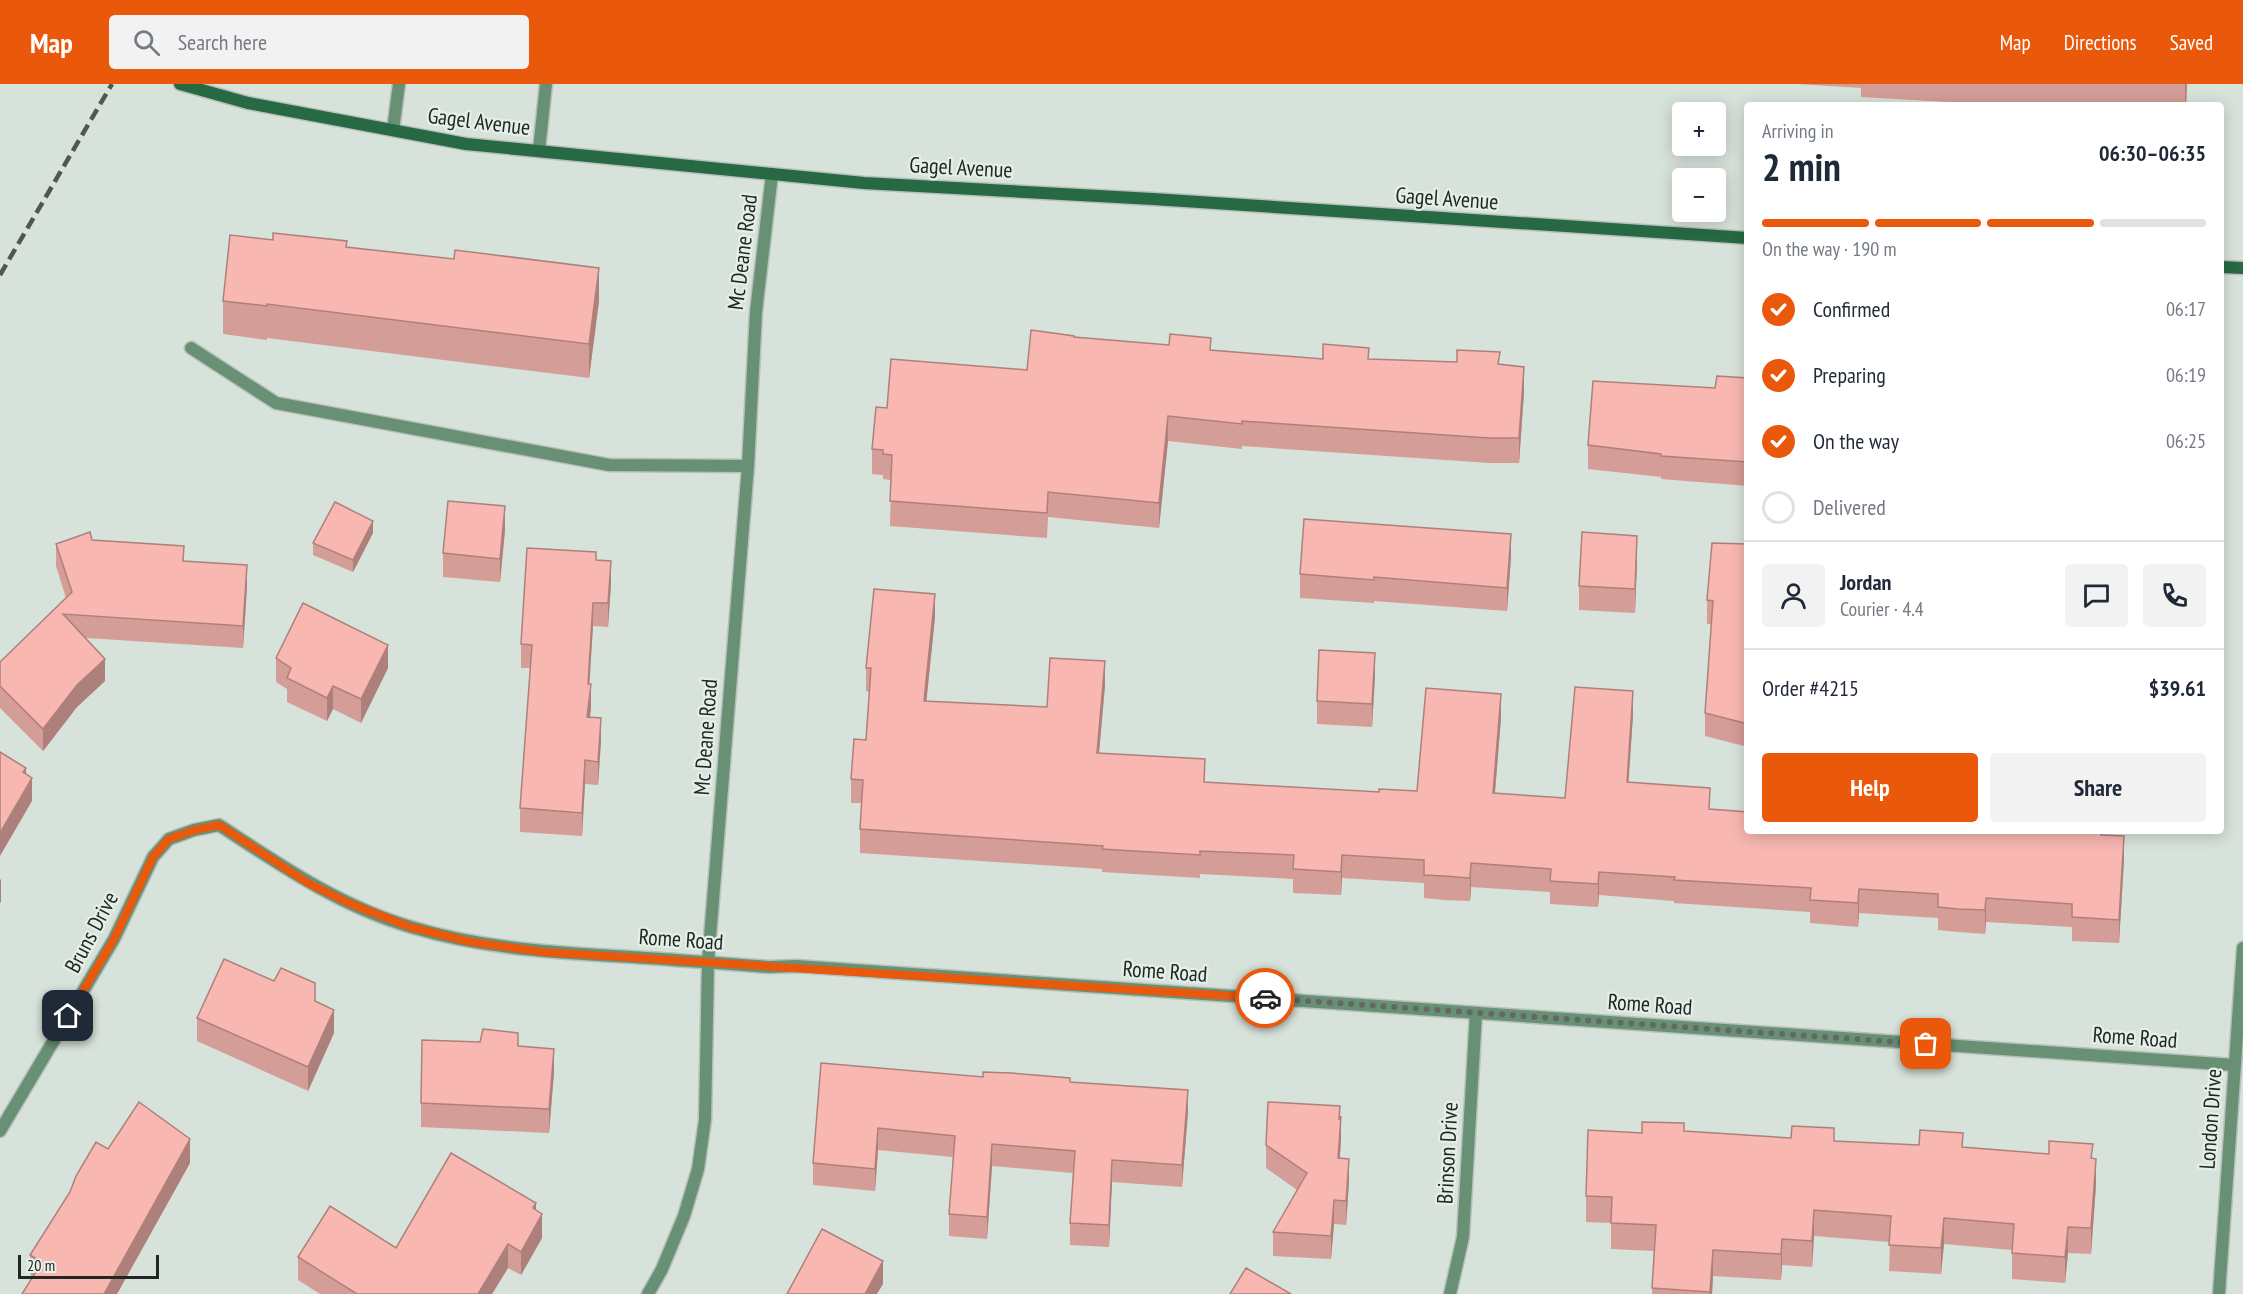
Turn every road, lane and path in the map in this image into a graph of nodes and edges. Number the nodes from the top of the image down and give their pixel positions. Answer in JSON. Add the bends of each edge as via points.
{"nodes":[{"id":1,"x":180,"y":84,"type":"edge"},
{"id":2,"x":399,"y":84,"type":"edge"},
{"id":3,"x":546,"y":84,"type":"edge"},
{"id":4,"x":393,"y":130,"type":"junction"},
{"id":5,"x":539,"y":150,"type":"junction"},
{"id":6,"x":772,"y":174,"type":"junction"},
{"id":7,"x":1744,"y":238,"type":"edge"},
{"id":8,"x":2224,"y":267,"type":"edge"},
{"id":9,"x":2243,"y":268,"type":"edge"},
{"id":10,"x":191,"y":348,"type":"dead end"},
{"id":11,"x":747,"y":466,"type":"junction"},
{"id":12,"x":195,"y":830,"type":"joint"},
{"id":13,"x":2243,"y":948,"type":"edge"},
{"id":14,"x":708,"y":962,"type":"junction"},
{"id":15,"x":1476,"y":1013,"type":"junction"},
{"id":16,"x":2234,"y":1065,"type":"junction"},
{"id":17,"x":0,"y":1131,"type":"edge"},
{"id":18,"x":648,"y":1294,"type":"edge"},
{"id":19,"x":1450,"y":1294,"type":"edge"},
{"id":20,"x":2219,"y":1294,"type":"edge"}],
"edges":[{"from":1,"to":4,"type":"street","name":"Gagel Avenue","via":[[248,103]]},
{"from":2,"to":4,"type":"street"},
{"from":3,"to":5,"type":"street"},
{"from":4,"to":5,"type":"street","name":"Gagel Avenue","via":[[466,144]]},
{"from":5,"to":6,"type":"street","name":"Gagel Avenue"},
{"from":6,"to":7,"type":"street","name":"Gagel Avenue"},
{"from":6,"to":11,"type":"street","name":"Mc Deane Road","via":[[756,312]]},
{"from":8,"to":9,"type":"street"},
{"from":10,"to":11,"type":"street","via":[[276,403],[609,465]]},
{"from":11,"to":14,"type":"street","name":"Mc Deane Road"},
{"from":12,"to":14,"type":"street","name":"Rome Road","via":[[219,825],[308,883],[410,927],[471,942],[543,952]]},
{"from":12,"to":17,"type":"street","name":"Bruns Drive","via":[[169,839],[153,857],[114,939]]},
{"from":13,"to":16,"type":"street","name":"London Drive"},
{"from":14,"to":15,"type":"street","name":"Rome Road"},
{"from":14,"to":18,"type":"street","name":"Mc Deane Road","via":[[705,1120],[698,1169],[684,1216]]},
{"from":15,"to":16,"type":"street","name":"Rome Road"},
{"from":15,"to":19,"type":"street","name":"Brinson Drive","via":[[1463,1237]]},
{"from":16,"to":20,"type":"street","name":"London Drive"}]}
